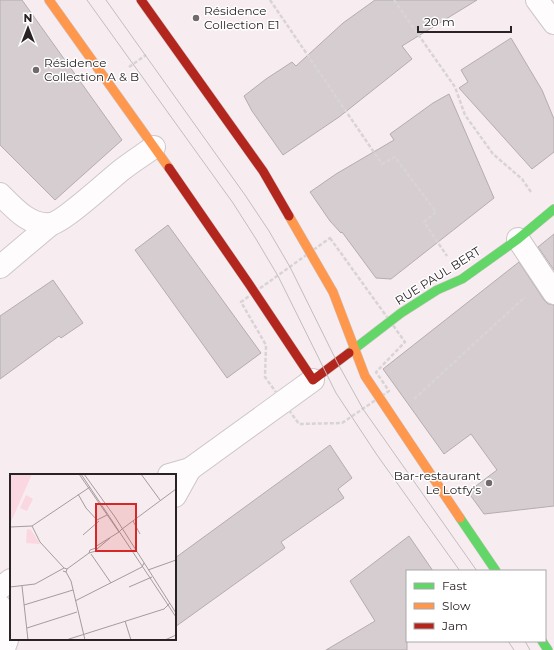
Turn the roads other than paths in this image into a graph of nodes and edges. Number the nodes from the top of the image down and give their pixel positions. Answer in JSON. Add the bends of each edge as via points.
{"nodes":[{"id":1,"x":49,"y":0,"type":"edge"},
{"id":2,"x":141,"y":0,"type":"edge"},
{"id":3,"x":537,"y":0,"type":"edge"},
{"id":4,"x":554,"y":23,"type":"edge"},
{"id":5,"x":154,"y":147,"type":"junction"},
{"id":6,"x":0,"y":194,"type":"edge"},
{"id":7,"x":551,"y":212,"type":"edge"},
{"id":8,"x":51,"y":224,"type":"junction"},
{"id":9,"x":518,"y":239,"type":"junction"},
{"id":10,"x":0,"y":267,"type":"edge"},
{"id":11,"x":549,"y":286,"type":"edge"},
{"id":12,"x":355,"y":349,"type":"junction"},
{"id":13,"x":313,"y":380,"type":"junction"},
{"id":14,"x":190,"y":469,"type":"junction"},
{"id":15,"x":173,"y":474,"type":"edge"},
{"id":16,"x":176,"y":494,"type":"edge"},
{"id":17,"x":495,"y":570,"type":"edge"},
{"id":18,"x":10,"y":581,"type":"edge"},
{"id":19,"x":0,"y":588,"type":"edge"},
{"id":20,"x":6,"y":616,"type":"edge"},
{"id":21,"x":3,"y":650,"type":"edge"}],
"edges":[{"from":1,"to":5,"type":"main road"},
{"from":2,"to":12,"type":"main road","via":[[263,171],[333,292]]},
{"from":3,"to":4,"type":"street"},
{"from":5,"to":8,"type":"street","via":[[63,218]]},
{"from":5,"to":13,"type":"main road","via":[[252,287]]},
{"from":6,"to":8,"type":"street","via":[[18,212],[35,223]]},
{"from":7,"to":9,"type":"main road","name":"RUE PAUL BERT"},
{"from":8,"to":10,"type":"street"},
{"from":9,"to":11,"type":"street"},
{"from":9,"to":12,"type":"main road","name":"RUE PAUL BERT","via":[[462,279],[437,290],[401,313]]},
{"from":12,"to":13,"type":"main road","name":"RUE PAUL BERT"},
{"from":12,"to":17,"type":"main road","via":[[365,376]]},
{"from":13,"to":14,"type":"street"},
{"from":14,"to":15,"type":"street"},
{"from":14,"to":16,"type":"street"},
{"from":18,"to":19,"type":"street"},
{"from":20,"to":21,"type":"street","via":[[8,641]]}]}
